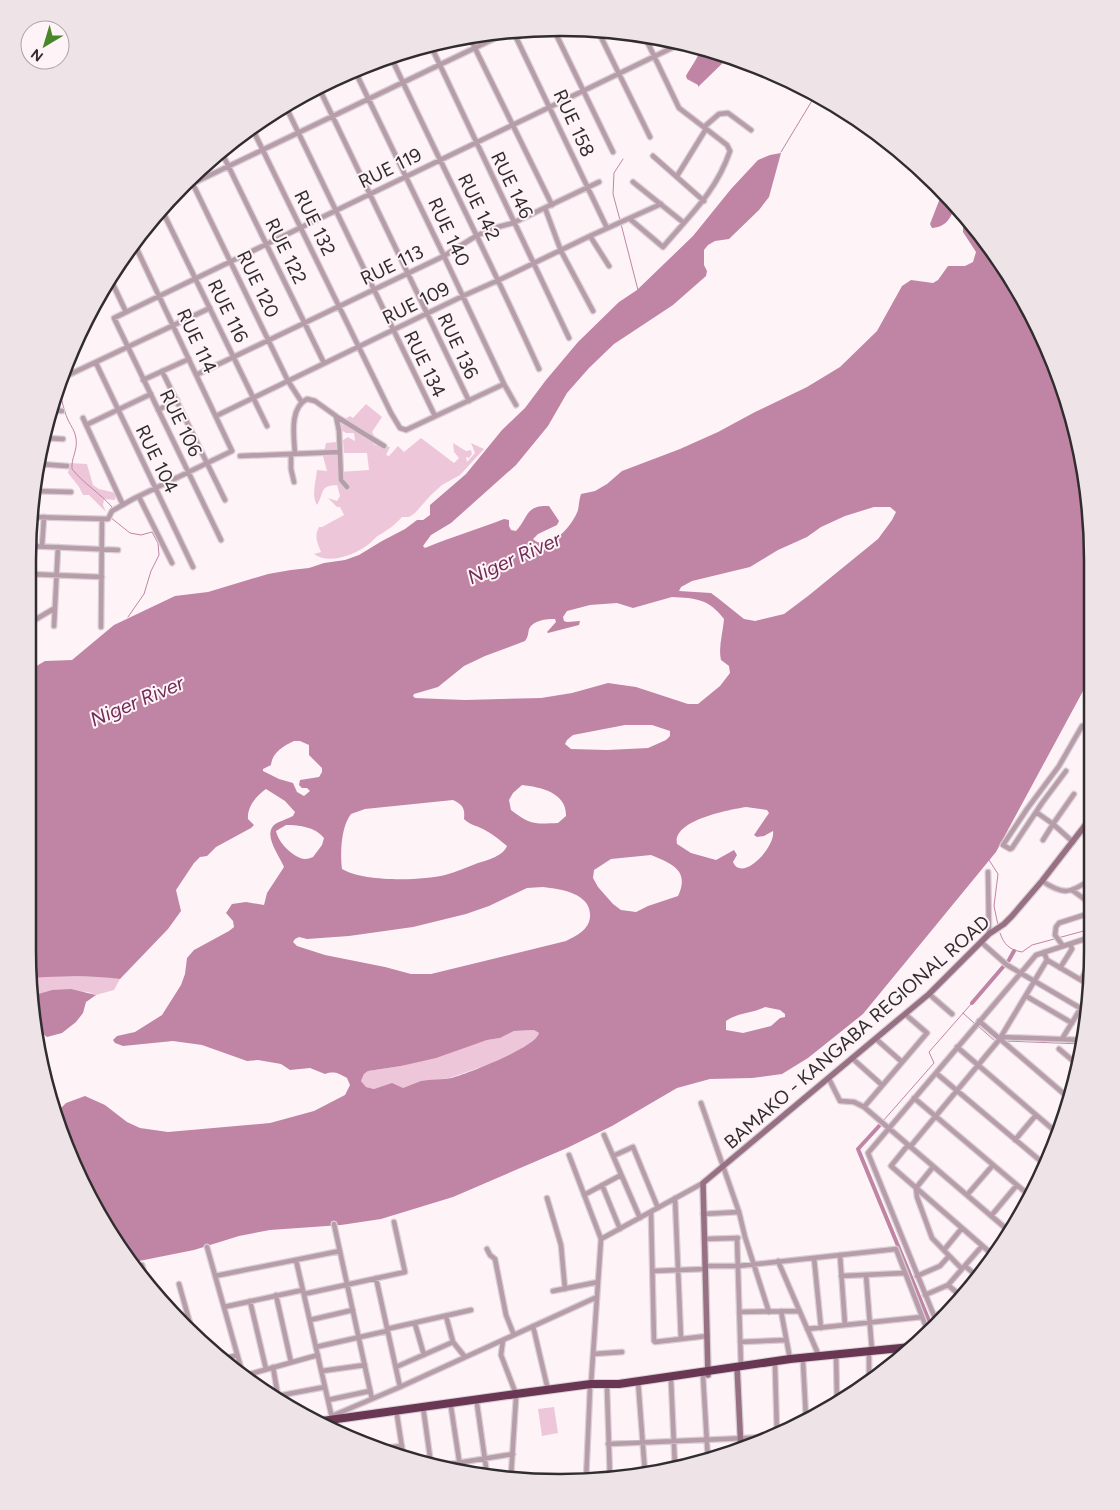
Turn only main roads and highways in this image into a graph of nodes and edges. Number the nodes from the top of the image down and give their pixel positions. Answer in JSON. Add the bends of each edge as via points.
{"nodes":[{"id":1,"x":899,"y":1349,"type":"edge"},
{"id":2,"x":870,"y":1353,"type":"junction"},
{"id":3,"x":893,"y":1354,"type":"edge"},
{"id":4,"x":836,"y":1357,"type":"junction"},
{"id":5,"x":739,"y":1368,"type":"junction"},
{"id":6,"x":706,"y":1374,"type":"junction"},
{"id":7,"x":638,"y":1383,"type":"junction"},
{"id":8,"x":591,"y":1387,"type":"junction"},
{"id":9,"x":516,"y":1396,"type":"junction"},
{"id":10,"x":423,"y":1409,"type":"junction"},
{"id":11,"x":333,"y":1422,"type":"edge"}],
"edges":[{"from":1,"to":2,"type":"highway"},
{"from":2,"to":3,"type":"highway"},
{"from":2,"to":4,"type":"highway"},
{"from":4,"to":5,"type":"highway"},
{"from":4,"to":5,"type":"highway","via":[[790,1359]]},
{"from":5,"to":6,"type":"highway"},
{"from":6,"to":7,"type":"highway"},
{"from":6,"to":7,"type":"highway"},
{"from":7,"to":8,"type":"highway"},
{"from":7,"to":8,"type":"highway","via":[[607,1389]]},
{"from":8,"to":9,"type":"highway"},
{"from":8,"to":9,"type":"highway"},
{"from":9,"to":10,"type":"highway"},
{"from":9,"to":10,"type":"highway","via":[[477,1404]]},
{"from":10,"to":11,"type":"highway"},
{"from":10,"to":11,"type":"highway"}]}
